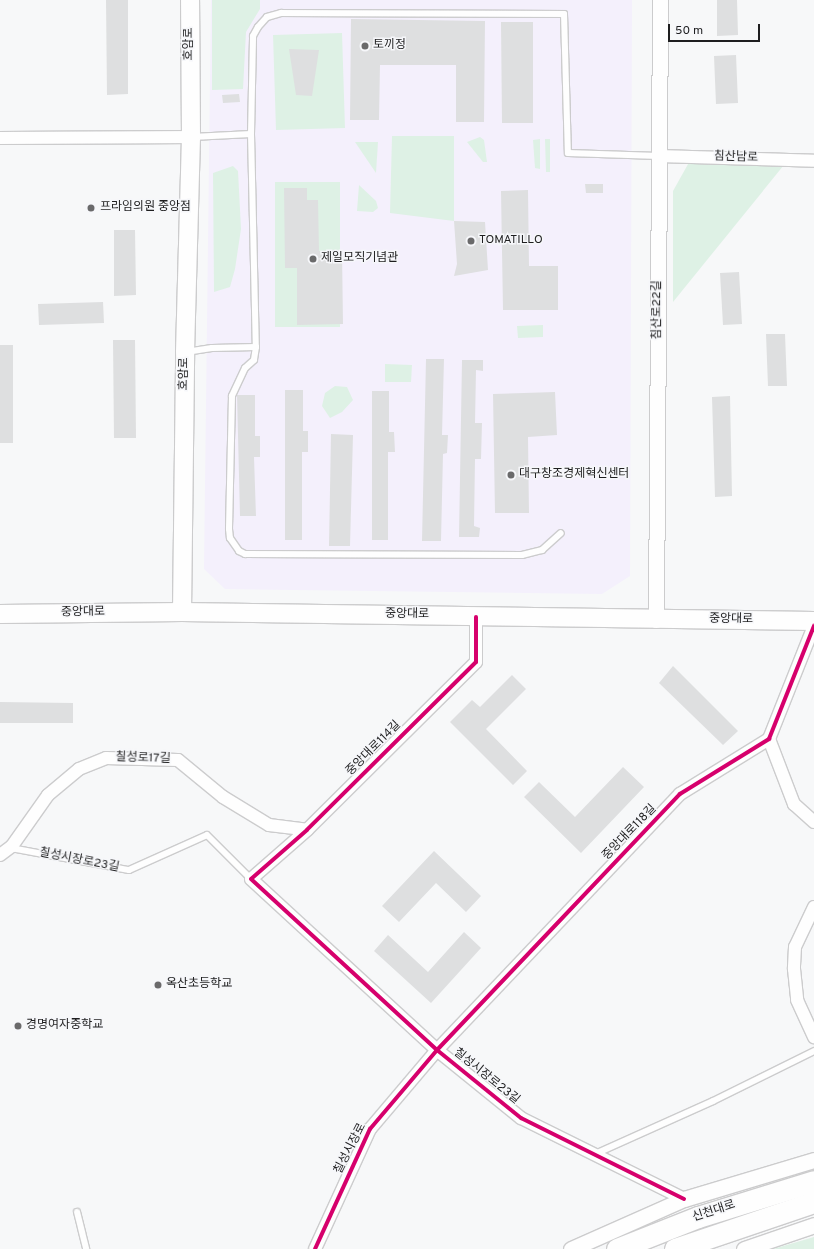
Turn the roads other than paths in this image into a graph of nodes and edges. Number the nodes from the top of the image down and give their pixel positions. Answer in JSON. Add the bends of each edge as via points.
{"nodes":[{"id":1,"x":190,"y":0,"type":"edge"},
{"id":2,"x":660,"y":0,"type":"edge"},
{"id":3,"x":251,"y":134,"type":"junction"},
{"id":4,"x":191,"y":137,"type":"junction"},
{"id":5,"x":0,"y":138,"type":"edge"},
{"id":6,"x":659,"y":156,"type":"junction"},
{"id":7,"x":814,"y":160,"type":"edge"},
{"id":8,"x":256,"y":347,"type":"junction"},
{"id":9,"x":185,"y":352,"type":"junction"},
{"id":10,"x":561,"y":533,"type":"dead end"},
{"id":11,"x":182,"y":612,"type":"junction"},
{"id":12,"x":0,"y":614,"type":"edge"},
{"id":13,"x":476,"y":617,"type":"junction"},
{"id":14,"x":656,"y":620,"type":"junction"},
{"id":15,"x":814,"y":621,"type":"edge"},
{"id":16,"x":814,"y":626,"type":"edge"},
{"id":17,"x":769,"y":739,"type":"junction"},
{"id":18,"x":814,"y":822,"type":"edge"},
{"id":19,"x":307,"y":830,"type":"junction"},
{"id":20,"x":5,"y":851,"type":"edge"},
{"id":21,"x":251,"y":879,"type":"junction"},
{"id":22,"x":814,"y":907,"type":"edge"},
{"id":23,"x":814,"y":1037,"type":"edge"},
{"id":24,"x":437,"y":1050,"type":"junction"},
{"id":25,"x":814,"y":1051,"type":"edge"},
{"id":26,"x":594,"y":1155,"type":"junction"},
{"id":27,"x":814,"y":1160,"type":"edge"},
{"id":28,"x":814,"y":1170,"type":"edge"},
{"id":29,"x":814,"y":1181,"type":"edge"},
{"id":30,"x":684,"y":1199,"type":"junction"},
{"id":31,"x":814,"y":1202,"type":"edge"},
{"id":32,"x":77,"y":1212,"type":"dead end"},
{"id":33,"x":814,"y":1215,"type":"edge"},
{"id":34,"x":698,"y":1217,"type":"junction"},
{"id":35,"x":814,"y":1225,"type":"edge"},
{"id":36,"x":713,"y":1236,"type":"junction"},
{"id":37,"x":86,"y":1249,"type":"edge"},
{"id":38,"x":314,"y":1249,"type":"edge"},
{"id":39,"x":570,"y":1249,"type":"edge"},
{"id":40,"x":617,"y":1249,"type":"edge"},
{"id":41,"x":675,"y":1249,"type":"edge"},
{"id":42,"x":744,"y":1249,"type":"edge"}],
"edges":[{"from":1,"to":4,"type":"main road","name":"호암로"},
{"from":2,"to":6,"type":"street","name":"침산로22길"},
{"from":3,"to":4,"type":"lane"},
{"from":3,"to":6,"type":"lane","via":[[254,36],[258,27],[267,18],[281,13],[564,14],[568,153]]},
{"from":3,"to":8,"type":"lane"},
{"from":4,"to":5,"type":"street"},
{"from":4,"to":9,"type":"main road","name":"호암로"},
{"from":6,"to":7,"type":"street","name":"침산남로"},
{"from":6,"to":14,"type":"street","name":"침산로22길"},
{"from":8,"to":9,"type":"lane","via":[[212,348]]},
{"from":8,"to":10,"type":"lane","via":[[254,360],[245,368],[232,396],[229,529],[230,538],[239,551],[269,554],[522,555],[542,550]]},
{"from":9,"to":11,"type":"main road","name":"호암로"},
{"from":11,"to":12,"type":"main road","name":"중앙대로"},
{"from":11,"to":13,"type":"main road","name":"중앙대로"},
{"from":13,"to":14,"type":"main road","name":"중앙대로"},
{"from":13,"to":19,"type":"street","name":"중앙대로114길","via":[[476,662]]},
{"from":14,"to":15,"type":"main road","name":"중앙대로"},
{"from":16,"to":17,"type":"street"},
{"from":17,"to":18,"type":"street","via":[[794,804]]},
{"from":17,"to":24,"type":"street","name":"중앙대로118길","via":[[680,794]]},
{"from":19,"to":20,"type":"street","name":"칠성로17길","via":[[270,825],[223,798],[178,760],[106,758],[79,769],[48,795]]},
{"from":19,"to":21,"type":"street","name":"중앙대로114길"},
{"from":20,"to":21,"type":"lane","name":"칠성시장로23길","via":[[129,870],[208,835]]},
{"from":21,"to":24,"type":"street","name":"칠성시장로23길"},
{"from":22,"to":23,"type":"street","via":[[796,947],[794,970],[797,1000]]},
{"from":24,"to":26,"type":"street","name":"칠성시장로23길","via":[[521,1118]]},
{"from":24,"to":38,"type":"street","name":"칠성시장로","via":[[370,1129]]},
{"from":25,"to":26,"type":"lane","via":[[714,1101]]},
{"from":26,"to":30,"type":"street","name":"칠성시장로23길"},
{"from":27,"to":30,"type":"street"},
{"from":28,"to":34,"type":"highway"},
{"from":29,"to":34,"type":"highway","name":"신천대로"},
{"from":30,"to":39,"type":"street"},
{"from":31,"to":36,"type":"highway","name":"신천대로"},
{"from":32,"to":37,"type":"lane"},
{"from":33,"to":36,"type":"highway"},
{"from":34,"to":40,"type":"highway","name":"신천대로","via":[[639,1238]]},
{"from":35,"to":42,"type":"street"},
{"from":36,"to":41,"type":"highway","name":"신천대로"}]}
